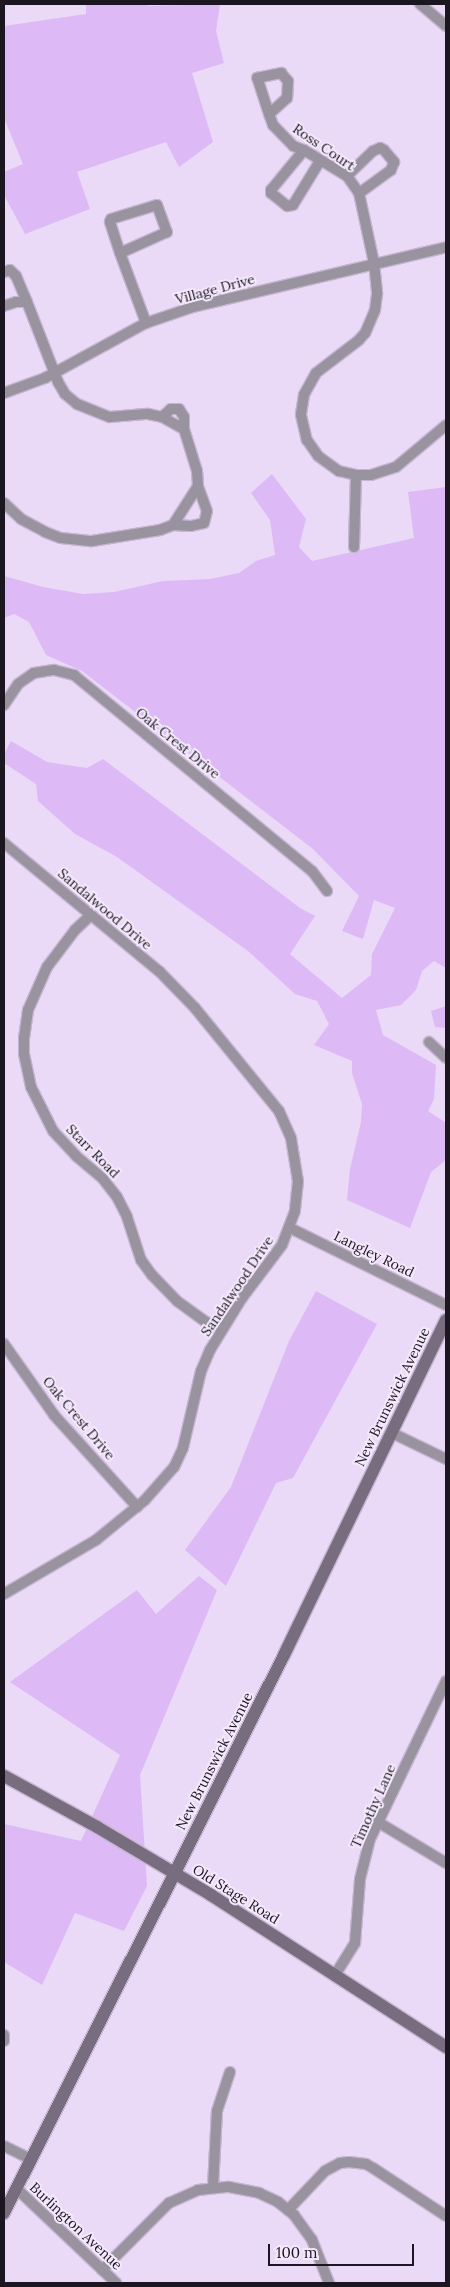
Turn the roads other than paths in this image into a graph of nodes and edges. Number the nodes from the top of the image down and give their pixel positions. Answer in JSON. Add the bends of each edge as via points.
{"nodes":[{"id":1,"x":420,"y":4,"type":"edge"},
{"id":2,"x":446,"y":26,"type":"edge"},
{"id":3,"x":269,"y":114,"type":"dead end"},
{"id":4,"x":304,"y":150,"type":"junction"},
{"id":5,"x":320,"y":161,"type":"junction"},
{"id":6,"x":347,"y":176,"type":"junction"},
{"id":7,"x":359,"y":192,"type":"junction"},
{"id":8,"x":446,"y":247,"type":"edge"},
{"id":9,"x":120,"y":253,"type":"junction"},
{"id":10,"x":374,"y":264,"type":"junction"},
{"id":11,"x":4,"y":272,"type":"edge"},
{"id":12,"x":27,"y":302,"type":"junction"},
{"id":13,"x":4,"y":306,"type":"edge"},
{"id":14,"x":146,"y":323,"type":"junction"},
{"id":15,"x":54,"y":372,"type":"junction"},
{"id":16,"x":4,"y":393,"type":"edge"},
{"id":17,"x":162,"y":417,"type":"junction"},
{"id":18,"x":446,"y":424,"type":"edge"},
{"id":19,"x":184,"y":429,"type":"junction"},
{"id":20,"x":356,"y":475,"type":"junction"},
{"id":21,"x":198,"y":486,"type":"junction"},
{"id":22,"x":4,"y":503,"type":"edge"},
{"id":23,"x":173,"y":525,"type":"junction"},
{"id":24,"x":354,"y":547,"type":"dead end"},
{"id":25,"x":4,"y":705,"type":"edge"},
{"id":26,"x":4,"y":843,"type":"edge"},
{"id":27,"x":327,"y":891,"type":"dead end"},
{"id":28,"x":91,"y":915,"type":"junction"},
{"id":29,"x":429,"y":1042,"type":"dead end"},
{"id":30,"x":446,"y":1058,"type":"edge"},
{"id":31,"x":290,"y":1228,"type":"junction"},
{"id":32,"x":446,"y":1305,"type":"edge"},
{"id":33,"x":446,"y":1320,"type":"edge"},
{"id":34,"x":222,"y":1328,"type":"junction"},
{"id":35,"x":4,"y":1344,"type":"edge"},
{"id":36,"x":392,"y":1433,"type":"junction"},
{"id":37,"x":446,"y":1459,"type":"edge"},
{"id":38,"x":137,"y":1507,"type":"junction"},
{"id":39,"x":4,"y":1594,"type":"edge"},
{"id":40,"x":446,"y":1681,"type":"edge"},
{"id":41,"x":4,"y":1776,"type":"edge"},
{"id":42,"x":378,"y":1822,"type":"junction"},
{"id":43,"x":446,"y":1863,"type":"edge"},
{"id":44,"x":174,"y":1873,"type":"junction"},
{"id":45,"x":335,"y":1975,"type":"junction"},
{"id":46,"x":4,"y":2035,"type":"edge"},
{"id":47,"x":4,"y":2041,"type":"edge"},
{"id":48,"x":446,"y":2047,"type":"edge"},
{"id":49,"x":230,"y":2072,"type":"dead end"},
{"id":50,"x":4,"y":2146,"type":"edge"},
{"id":51,"x":31,"y":2159,"type":"junction"},
{"id":52,"x":213,"y":2187,"type":"junction"},
{"id":53,"x":16,"y":2188,"type":"junction"},
{"id":54,"x":288,"y":2210,"type":"junction"},
{"id":55,"x":4,"y":2212,"type":"edge"},
{"id":56,"x":446,"y":2216,"type":"edge"},
{"id":57,"x":102,"y":2270,"type":"junction"},
{"id":58,"x":116,"y":2283,"type":"edge"},
{"id":59,"x":329,"y":2283,"type":"edge"}],
"edges":[{"from":1,"to":2,"type":"street"},
{"from":3,"to":4,"type":"street","name":"Ross Court","via":[[279,132],[294,146]]},
{"from":4,"to":5,"type":"street","name":"Ross Court"},
{"from":4,"to":5,"type":"street","via":[[271,190],[287,206],[293,205]]},
{"from":5,"to":6,"type":"street","name":"Ross Court"},
{"from":6,"to":7,"type":"street","name":"Ross Court"},
{"from":6,"to":7,"type":"street","via":[[380,148],[394,162],[391,170]]},
{"from":7,"to":10,"type":"street","name":"Ross Court"},
{"from":8,"to":10,"type":"street","name":"Village Drive"},
{"from":9,"to":9,"type":"street","via":[[111,219],[157,205],[167,232]]},
{"from":9,"to":14,"type":"street"},
{"from":10,"to":14,"type":"street","name":"Village Drive","via":[[193,307]]},
{"from":10,"to":20,"type":"street","name":"Ross Court","via":[[377,294],[365,333],[316,372],[309,383],[302,408],[305,434],[314,451],[339,471]]},
{"from":11,"to":12,"type":"street","via":[[10,270],[16,276]]},
{"from":12,"to":13,"type":"street"},
{"from":12,"to":15,"type":"street"},
{"from":14,"to":15,"type":"street","name":"Village Drive"},
{"from":15,"to":16,"type":"street","name":"Village Drive","via":[[30,385]]},
{"from":15,"to":17,"type":"street","via":[[65,394],[94,412],[110,417],[148,414]]},
{"from":17,"to":19,"type":"street"},
{"from":17,"to":19,"type":"street","via":[[171,409],[179,409],[184,417]]},
{"from":18,"to":20,"type":"street","via":[[396,467],[378,474]]},
{"from":19,"to":21,"type":"street","via":[[197,471]]},
{"from":20,"to":24,"type":"street"},
{"from":21,"to":23,"type":"street"},
{"from":21,"to":23,"type":"street","via":[[207,511],[204,523]]},
{"from":22,"to":23,"type":"street","via":[[33,526],[61,538],[92,541]]},
{"from":25,"to":27,"type":"street","name":"Oak Crest Drive","via":[[18,684],[34,673],[54,670],[74,675],[312,871]]},
{"from":26,"to":28,"type":"street","name":"Sandalwood Drive"},
{"from":28,"to":31,"type":"street","name":"Sandalwood Drive","via":[[195,1008],[279,1111],[291,1138],[297,1167],[297,1196]]},
{"from":28,"to":34,"type":"street","name":"Starr Road","via":[[75,930],[47,968],[28,1010],[24,1046],[31,1087],[54,1131],[117,1197],[142,1260],[152,1275],[176,1301],[206,1322]]},
{"from":29,"to":30,"type":"street"},
{"from":31,"to":32,"type":"street","name":"Langley Road"},
{"from":31,"to":34,"type":"street","name":"Sandalwood Drive","via":[[282,1245]]},
{"from":33,"to":36,"type":"street","name":"New Brunswick Avenue"},
{"from":34,"to":38,"type":"street","name":"Sandalwood Drive","via":[[201,1371],[185,1441],[177,1461]]},
{"from":35,"to":38,"type":"street","name":"Oak Crest Drive","via":[[54,1415]]},
{"from":36,"to":37,"type":"street"},
{"from":36,"to":44,"type":"street","name":"New Brunswick Avenue"},
{"from":38,"to":39,"type":"street","name":"Sandalwood Drive","via":[[96,1540]]},
{"from":40,"to":42,"type":"street","name":"Timothy Lane"},
{"from":41,"to":44,"type":"street","name":"Old Stage Road"},
{"from":42,"to":43,"type":"street"},
{"from":42,"to":45,"type":"street","name":"Timothy Lane","via":[[366,1851],[360,1879],[355,1944]]},
{"from":44,"to":45,"type":"street","name":"Old Stage Road"},
{"from":44,"to":51,"type":"street","name":"New Brunswick Avenue"},
{"from":45,"to":48,"type":"street","name":"Old Stage Road"},
{"from":46,"to":47,"type":"street"},
{"from":49,"to":52,"type":"street","via":[[217,2111]]},
{"from":50,"to":51,"type":"street"},
{"from":51,"to":53,"type":"street","name":"New Brunswick Avenue"},
{"from":52,"to":54,"type":"street","via":[[254,2191]]},
{"from":52,"to":57,"type":"street","via":[[188,2194],[165,2206]]},
{"from":53,"to":55,"type":"street","name":"New Brunswick Avenue"},
{"from":53,"to":57,"type":"street","name":"Burlington Avenue"},
{"from":54,"to":56,"type":"street","via":[[325,2171],[349,2162],[366,2164]]},
{"from":54,"to":59,"type":"street","via":[[312,2240]]},
{"from":57,"to":58,"type":"street","name":"Burlington Avenue"}]}
